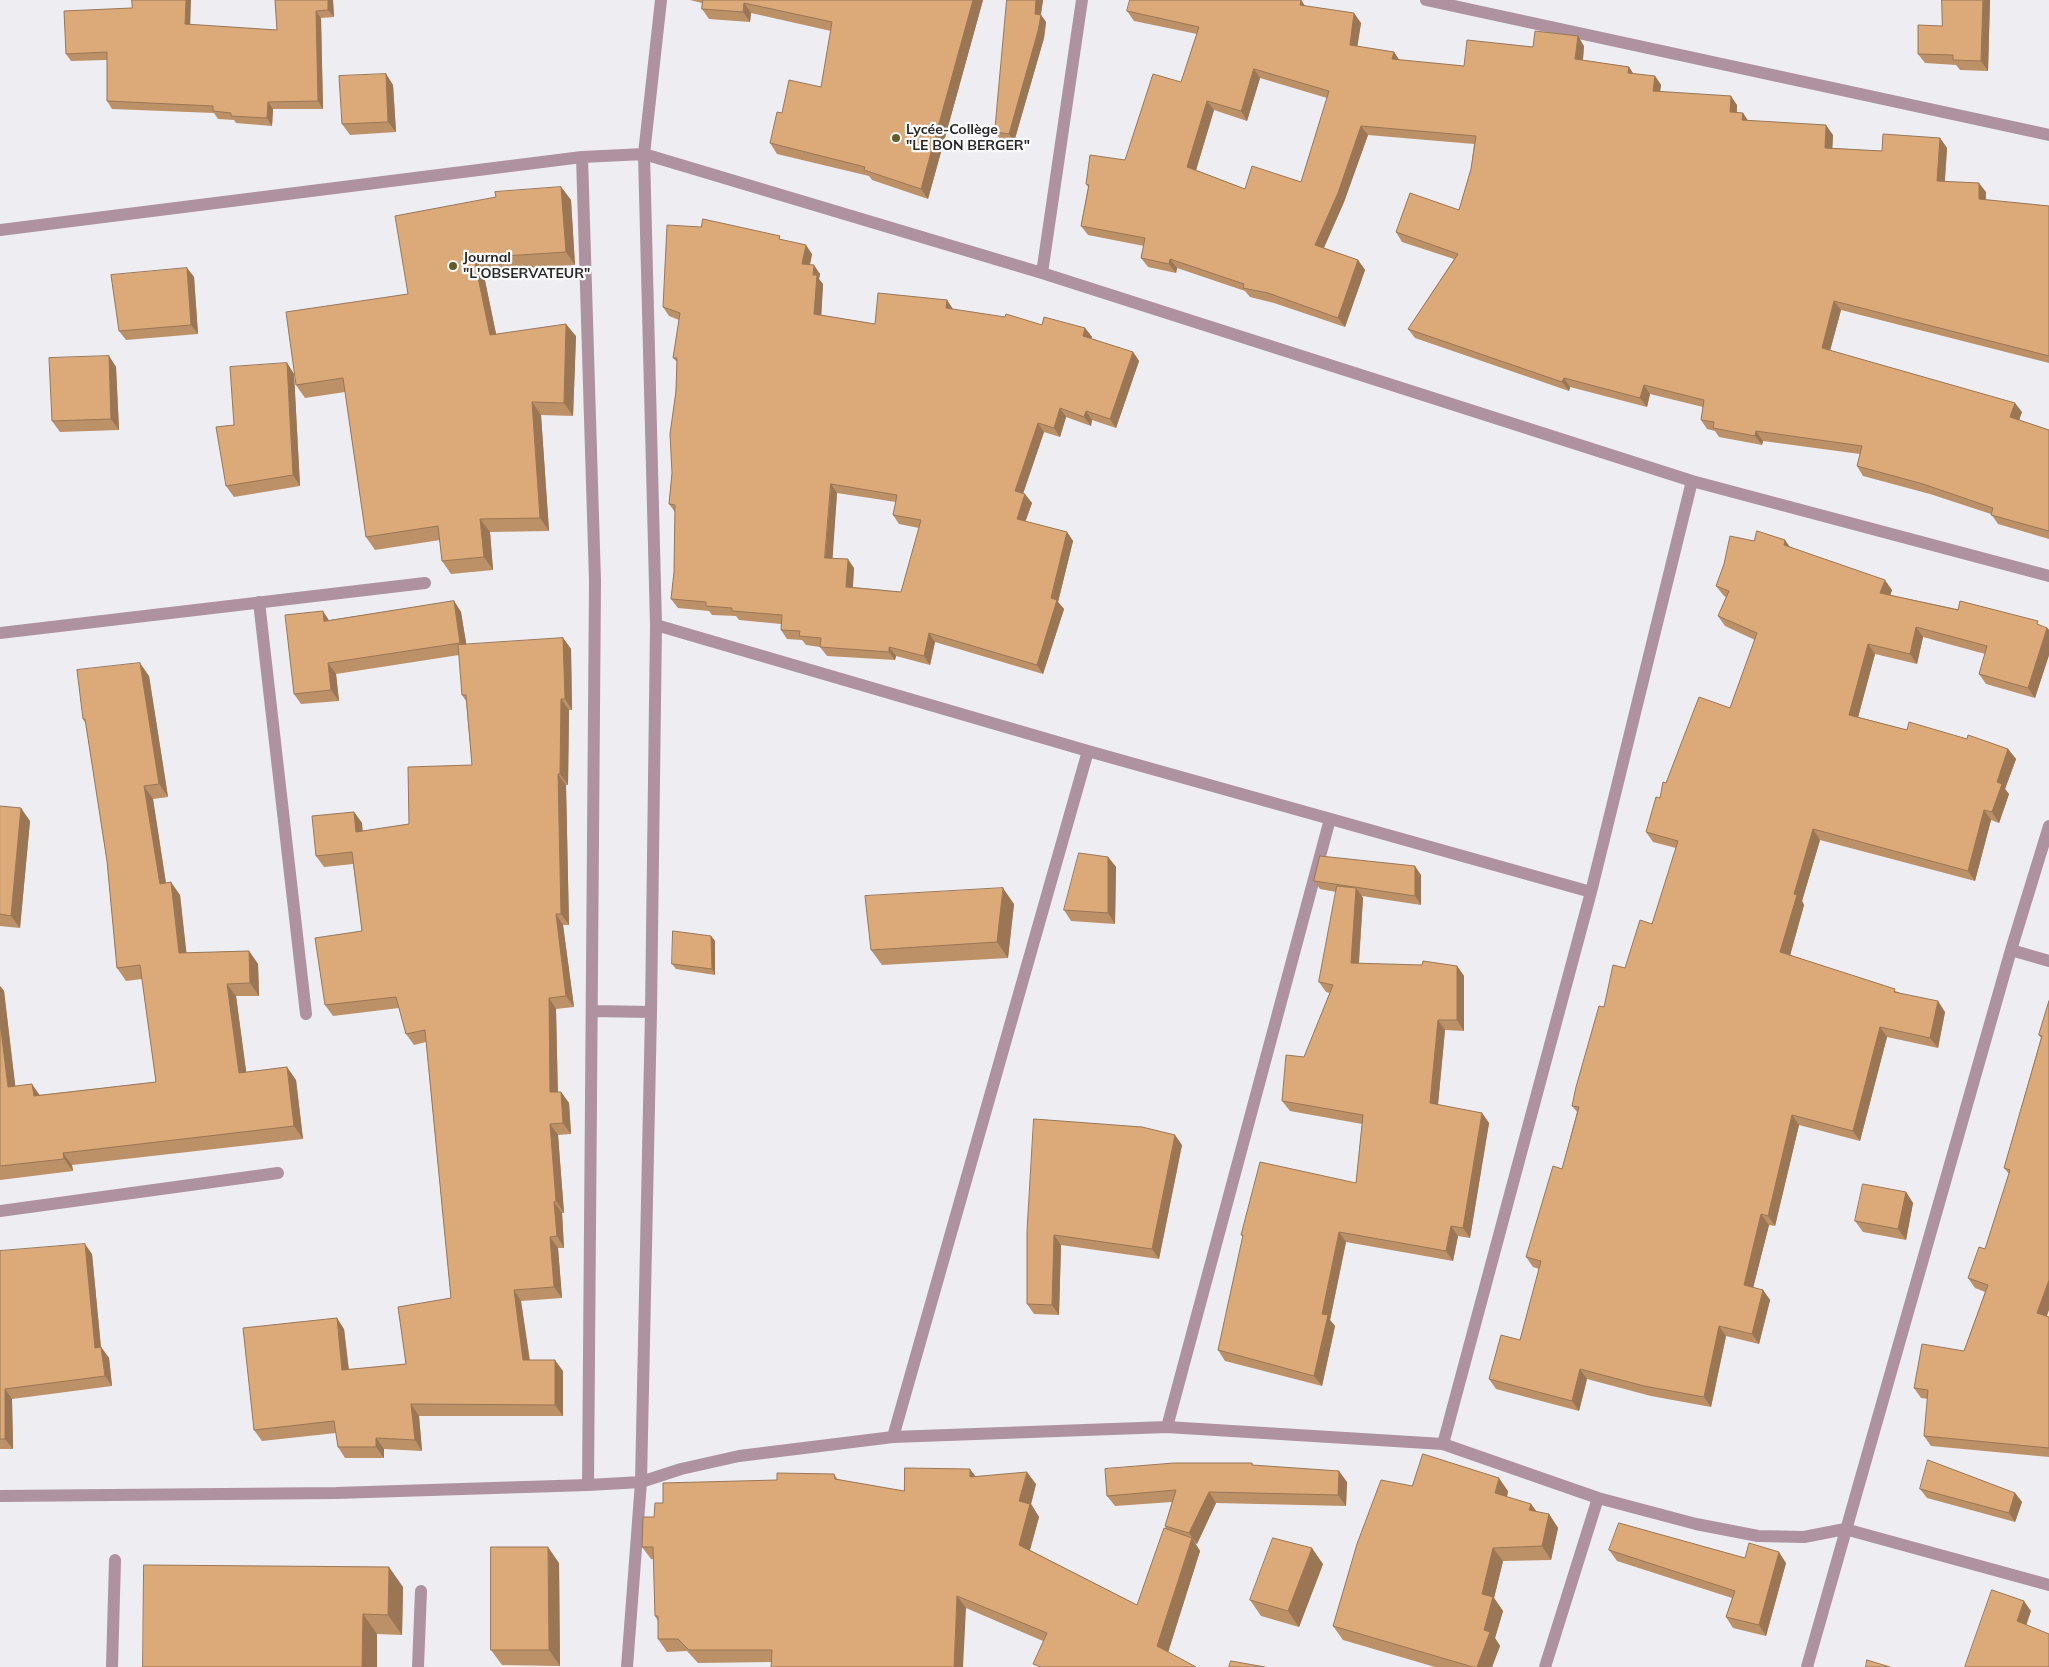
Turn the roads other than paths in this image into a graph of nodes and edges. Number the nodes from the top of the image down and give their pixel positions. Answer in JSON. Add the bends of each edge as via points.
{"nodes":[{"id":1,"x":661,"y":0,"type":"edge"},
{"id":2,"x":1082,"y":0,"type":"edge"},
{"id":3,"x":1426,"y":0,"type":"edge"},
{"id":4,"x":2049,"y":135,"type":"edge"},
{"id":5,"x":644,"y":154,"type":"junction"},
{"id":6,"x":582,"y":157,"type":"junction"},
{"id":7,"x":0,"y":230,"type":"edge"},
{"id":8,"x":1042,"y":273,"type":"junction"},
{"id":9,"x":1692,"y":481,"type":"junction"},
{"id":10,"x":2049,"y":576,"type":"edge"},
{"id":11,"x":425,"y":583,"type":"dead end"},
{"id":12,"x":259,"y":602,"type":"junction"},
{"id":13,"x":656,"y":624,"type":"junction"},
{"id":14,"x":0,"y":633,"type":"edge"},
{"id":15,"x":1088,"y":750,"type":"junction"},
{"id":16,"x":1330,"y":819,"type":"junction"},
{"id":17,"x":2049,"y":826,"type":"edge"},
{"id":18,"x":1591,"y":892,"type":"junction"},
{"id":19,"x":2011,"y":950,"type":"junction"},
{"id":20,"x":2049,"y":961,"type":"edge"},
{"id":21,"x":592,"y":1011,"type":"junction"},
{"id":22,"x":651,"y":1012,"type":"junction"},
{"id":23,"x":306,"y":1014,"type":"dead end"},
{"id":24,"x":278,"y":1173,"type":"dead end"},
{"id":25,"x":0,"y":1211,"type":"edge"},
{"id":26,"x":1167,"y":1427,"type":"junction"},
{"id":27,"x":893,"y":1437,"type":"junction"},
{"id":28,"x":1443,"y":1444,"type":"junction"},
{"id":29,"x":641,"y":1482,"type":"junction"},
{"id":30,"x":588,"y":1485,"type":"junction"},
{"id":31,"x":0,"y":1496,"type":"edge"},
{"id":32,"x":1598,"y":1498,"type":"junction"},
{"id":33,"x":1845,"y":1529,"type":"junction"},
{"id":34,"x":115,"y":1560,"type":"dead end"},
{"id":35,"x":2049,"y":1585,"type":"edge"},
{"id":36,"x":421,"y":1591,"type":"dead end"},
{"id":37,"x":112,"y":1667,"type":"edge"},
{"id":38,"x":418,"y":1667,"type":"edge"},
{"id":39,"x":627,"y":1667,"type":"edge"},
{"id":40,"x":1545,"y":1667,"type":"edge"},
{"id":41,"x":1807,"y":1667,"type":"edge"}],
"edges":[{"from":1,"to":5,"type":"street"},
{"from":2,"to":8,"type":"street"},
{"from":3,"to":4,"type":"street"},
{"from":5,"to":6,"type":"street"},
{"from":5,"to":8,"type":"street"},
{"from":5,"to":13,"type":"street"},
{"from":6,"to":7,"type":"street"},
{"from":6,"to":21,"type":"street","via":[[594,581]]},
{"from":8,"to":9,"type":"street"},
{"from":9,"to":10,"type":"street"},
{"from":9,"to":18,"type":"street"},
{"from":11,"to":12,"type":"street"},
{"from":12,"to":14,"type":"street"},
{"from":12,"to":23,"type":"street"},
{"from":13,"to":15,"type":"street"},
{"from":13,"to":22,"type":"street"},
{"from":15,"to":16,"type":"street"},
{"from":15,"to":27,"type":"street"},
{"from":16,"to":18,"type":"street"},
{"from":16,"to":26,"type":"street"},
{"from":17,"to":19,"type":"street"},
{"from":18,"to":28,"type":"street"},
{"from":19,"to":20,"type":"street"},
{"from":19,"to":33,"type":"street"},
{"from":21,"to":22,"type":"street"},
{"from":21,"to":30,"type":"street"},
{"from":22,"to":29,"type":"street"},
{"from":24,"to":25,"type":"street"},
{"from":26,"to":27,"type":"street"},
{"from":26,"to":28,"type":"street"},
{"from":27,"to":29,"type":"street","via":[[740,1456]]},
{"from":28,"to":32,"type":"street"},
{"from":29,"to":30,"type":"street"},
{"from":29,"to":39,"type":"street"},
{"from":30,"to":31,"type":"street","via":[[336,1493]]},
{"from":32,"to":33,"type":"street","via":[[1696,1524],[1758,1536],[1804,1537]]},
{"from":32,"to":40,"type":"street"},
{"from":33,"to":35,"type":"street"},
{"from":33,"to":41,"type":"street"},
{"from":34,"to":37,"type":"street"},
{"from":36,"to":38,"type":"street"}]}
